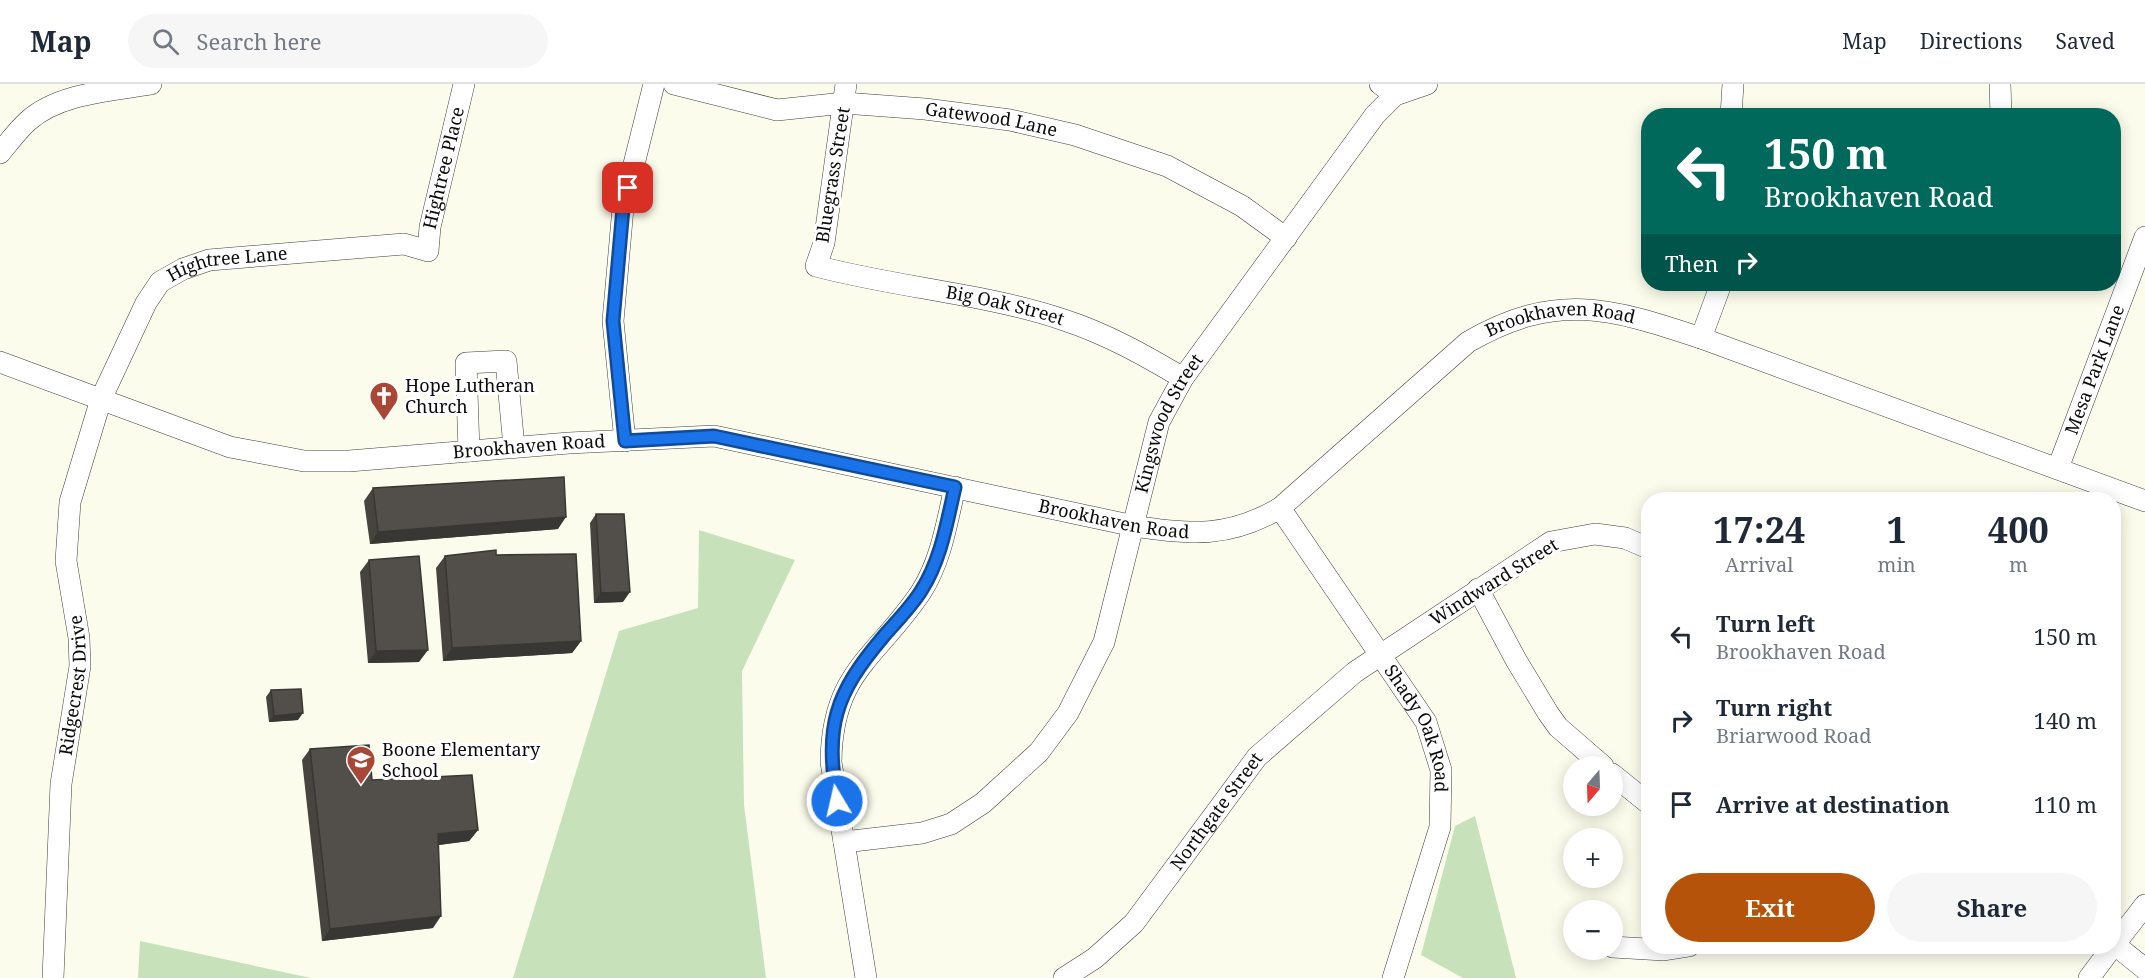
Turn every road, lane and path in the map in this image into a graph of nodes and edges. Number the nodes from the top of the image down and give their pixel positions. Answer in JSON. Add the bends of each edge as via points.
{"nodes":[{"id":1,"x":151,"y":84,"type":"edge"},
{"id":2,"x":464,"y":84,"type":"edge"},
{"id":3,"x":654,"y":84,"type":"edge"},
{"id":4,"x":674,"y":84,"type":"edge"},
{"id":5,"x":1428,"y":84,"type":"edge"},
{"id":6,"x":1733,"y":84,"type":"edge"},
{"id":7,"x":2000,"y":84,"type":"edge"},
{"id":8,"x":1388,"y":90,"type":"edge"},
{"id":9,"x":845,"y":94,"type":"edge"},
{"id":10,"x":1732,"y":108,"type":"edge"},
{"id":11,"x":2001,"y":108,"type":"edge"},
{"id":12,"x":0,"y":153,"type":"edge"},
{"id":13,"x":2145,"y":237,"type":"edge"},
{"id":14,"x":1286,"y":238,"type":"junction"},
{"id":15,"x":429,"y":251,"type":"joint"},
{"id":16,"x":816,"y":266,"type":"joint"},
{"id":17,"x":1718,"y":291,"type":"edge"},
{"id":18,"x":1701,"y":338,"type":"junction"},
{"id":19,"x":0,"y":362,"type":"edge"},
{"id":20,"x":1183,"y":378,"type":"junction"},
{"id":21,"x":101,"y":399,"type":"junction"},
{"id":22,"x":625,"y":441,"type":"junction"},
{"id":23,"x":514,"y":447,"type":"junction"},
{"id":24,"x":469,"y":451,"type":"junction"},
{"id":25,"x":2058,"y":468,"type":"junction"},
{"id":26,"x":955,"y":487,"type":"junction"},
{"id":27,"x":2145,"y":501,"type":"edge"},
{"id":28,"x":1280,"y":508,"type":"junction"},
{"id":29,"x":1134,"y":526,"type":"junction"},
{"id":30,"x":1641,"y":546,"type":"edge"},
{"id":31,"x":1479,"y":589,"type":"junction"},
{"id":32,"x":1381,"y":655,"type":"junction"},
{"id":33,"x":1591,"y":756,"type":"edge"},
{"id":34,"x":1623,"y":783,"type":"edge"},
{"id":35,"x":1641,"y":797,"type":"edge"},
{"id":36,"x":844,"y":842,"type":"junction"},
{"id":37,"x":2145,"y":905,"type":"edge"},
{"id":38,"x":2121,"y":936,"type":"edge"},
{"id":39,"x":1623,"y":948,"type":"edge"},
{"id":40,"x":1641,"y":949,"type":"edge"},
{"id":41,"x":2121,"y":950,"type":"edge"},
{"id":42,"x":2107,"y":954,"type":"edge"},
{"id":43,"x":2145,"y":969,"type":"edge"},
{"id":44,"x":53,"y":978,"type":"edge"},
{"id":45,"x":866,"y":978,"type":"edge"},
{"id":46,"x":1064,"y":978,"type":"edge"},
{"id":47,"x":1393,"y":978,"type":"edge"},
{"id":48,"x":2089,"y":978,"type":"edge"}],
"edges":[{"from":1,"to":12,"type":"street","via":[[56,104],[29,120]]},
{"from":2,"to":15,"type":"street","name":"Hightree Place","via":[[430,227]]},
{"from":3,"to":22,"type":"street","via":[[623,208],[613,321]]},
{"from":4,"to":9,"type":"street","name":"Gatewood Lane","via":[[777,110]]},
{"from":5,"to":8,"type":"street","name":"Kingswood Street"},
{"from":6,"to":10,"type":"street"},
{"from":7,"to":11,"type":"street"},
{"from":8,"to":14,"type":"street","name":"Kingswood Street","via":[[1375,115]]},
{"from":9,"to":14,"type":"street","name":"Gatewood Lane","via":[[1075,135],[1167,166],[1242,206]]},
{"from":9,"to":16,"type":"street","name":"Bluegrass Street","via":[[824,243]]},
{"from":13,"to":25,"type":"street","name":"Mesa Park Lane"},
{"from":14,"to":20,"type":"street","name":"Kingswood Street"},
{"from":15,"to":21,"type":"street","name":"Hightree Lane","via":[[404,244],[209,260],[183,269],[160,282],[146,303]]},
{"from":16,"to":20,"type":"street","name":"Big Oak Street","via":[[1063,319],[1123,343]]},
{"from":17,"to":18,"type":"street"},
{"from":18,"to":25,"type":"street","name":"Brookhaven Road"},
{"from":18,"to":28,"type":"street","name":"Brookhaven Road","via":[[1630,314],[1591,309],[1552,311],[1499,326],[1468,342]]},
{"from":19,"to":21,"type":"street","name":"Brookhaven Road"},
{"from":20,"to":29,"type":"street","name":"Kingswood Street","via":[[1159,422]]},
{"from":21,"to":24,"type":"street","name":"Brookhaven Road","via":[[230,447],[304,461]]},
{"from":21,"to":44,"type":"street","name":"Ridgecrest Drive","via":[[75,483],[68,521],[66,561],[80,666],[62,784]]},
{"from":22,"to":23,"type":"street","name":"Brookhaven Road"},
{"from":22,"to":26,"type":"street","name":"Brookhaven Road","via":[[714,436]]},
{"from":23,"to":24,"type":"street","name":"Brookhaven Road"},
{"from":23,"to":24,"type":"street","via":[[506,361],[466,363]]},
{"from":25,"to":27,"type":"street","name":"Brookhaven Road"},
{"from":26,"to":29,"type":"street","name":"Brookhaven Road"},
{"from":26,"to":36,"type":"street","via":[[936,565],[921,591],[855,672],[837,707],[831,762]]},
{"from":28,"to":29,"type":"street","name":"Brookhaven Road","via":[[1234,528],[1203,534]]},
{"from":28,"to":32,"type":"street","name":"Shady Oak Road"},
{"from":29,"to":36,"type":"street","name":"Kingswood Street","via":[[1104,642],[1068,713],[1039,752],[951,824],[922,833]]},
{"from":30,"to":31,"type":"street","name":"Windward Street","via":[[1610,535],[1565,538],[1551,542]]},
{"from":31,"to":32,"type":"street","name":"Windward Street"},
{"from":31,"to":33,"type":"street","via":[[1548,713]]},
{"from":32,"to":46,"type":"street","name":"Northgate Street","via":[[1321,699],[1257,757],[1134,923],[1095,958]]},
{"from":32,"to":47,"type":"street","name":"Shady Oak Road","via":[[1425,722],[1441,770],[1440,827]]},
{"from":34,"to":35,"type":"street"},
{"from":36,"to":45,"type":"street"},
{"from":37,"to":38,"type":"street"},
{"from":39,"to":40,"type":"street"},
{"from":41,"to":43,"type":"street"},
{"from":42,"to":48,"type":"street"}]}
